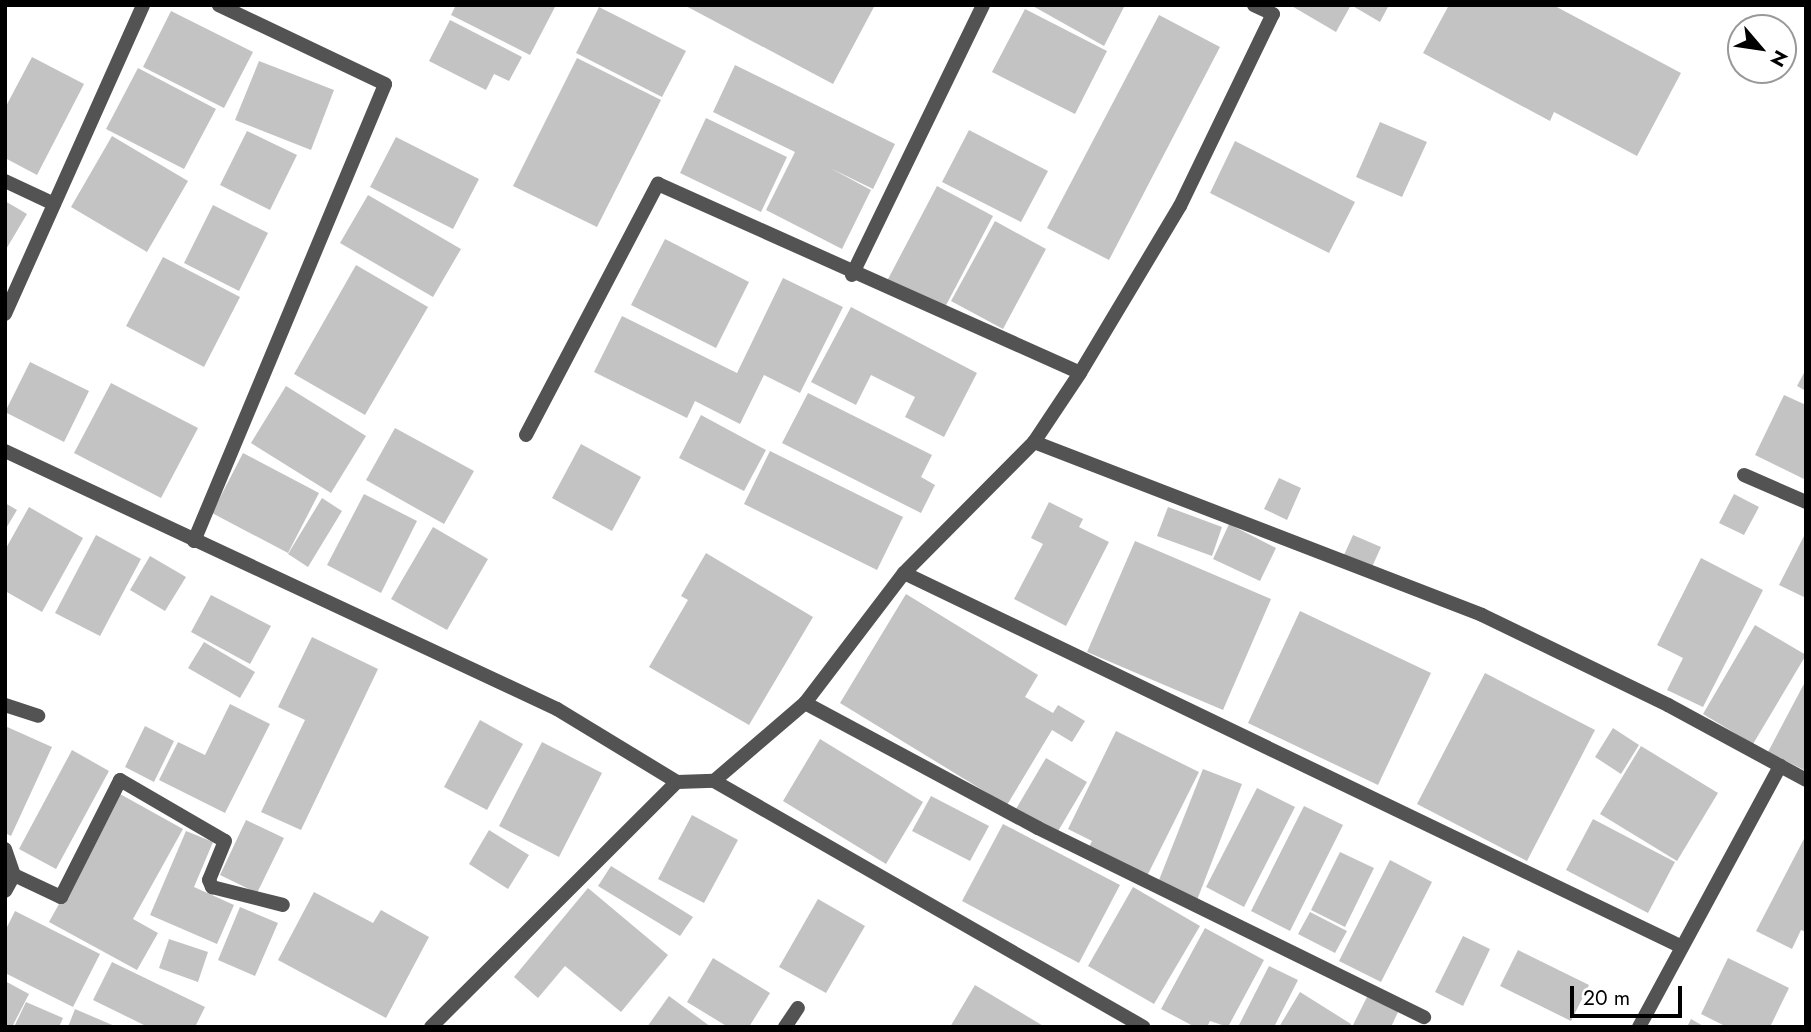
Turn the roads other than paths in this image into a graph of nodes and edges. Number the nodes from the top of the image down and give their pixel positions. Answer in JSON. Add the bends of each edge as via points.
{"nodes":[{"id":1,"x":143,"y":5,"type":"edge"},
{"id":2,"x":219,"y":5,"type":"edge"},
{"id":3,"x":983,"y":5,"type":"edge"},
{"id":4,"x":1254,"y":5,"type":"edge"},
{"id":5,"x":5,"y":181,"type":"edge"},
{"id":6,"x":54,"y":204,"type":"junction"},
{"id":7,"x":852,"y":275,"type":"junction"},
{"id":8,"x":5,"y":314,"type":"edge"},
{"id":9,"x":1080,"y":373,"type":"junction"},
{"id":10,"x":526,"y":435,"type":"dead end"},
{"id":11,"x":1034,"y":442,"type":"junction"},
{"id":12,"x":5,"y":451,"type":"edge"},
{"id":13,"x":1744,"y":475,"type":"dead end"},
{"id":14,"x":1806,"y":502,"type":"edge"},
{"id":15,"x":194,"y":541,"type":"junction"},
{"id":16,"x":904,"y":573,"type":"junction"},
{"id":17,"x":805,"y":703,"type":"junction"},
{"id":18,"x":5,"y":705,"type":"edge"},
{"id":19,"x":38,"y":716,"type":"dead end"},
{"id":20,"x":1780,"y":766,"type":"junction"},
{"id":21,"x":714,"y":780,"type":"junction"},
{"id":22,"x":1806,"y":780,"type":"edge"},
{"id":23,"x":677,"y":782,"type":"junction"},
{"id":24,"x":5,"y":849,"type":"edge"},
{"id":25,"x":14,"y":875,"type":"junction"},
{"id":26,"x":5,"y":891,"type":"edge"},
{"id":27,"x":283,"y":905,"type":"dead end"},
{"id":28,"x":1682,"y":947,"type":"junction"},
{"id":29,"x":798,"y":1008,"type":"dead end"},
{"id":30,"x":1424,"y":1017,"type":"dead end"},
{"id":31,"x":430,"y":1027,"type":"edge"},
{"id":32,"x":785,"y":1027,"type":"edge"},
{"id":33,"x":1144,"y":1027,"type":"edge"},
{"id":34,"x":1639,"y":1027,"type":"edge"}],
"edges":[{"from":1,"to":6,"type":"street"},
{"from":2,"to":15,"type":"street","via":[[385,84]]},
{"from":3,"to":7,"type":"street"},
{"from":4,"to":9,"type":"street","via":[[1273,14],[1180,206]]},
{"from":5,"to":6,"type":"street"},
{"from":6,"to":8,"type":"street"},
{"from":7,"to":9,"type":"street"},
{"from":7,"to":10,"type":"street","via":[[657,184]]},
{"from":9,"to":11,"type":"street"},
{"from":11,"to":16,"type":"street"},
{"from":11,"to":20,"type":"street","via":[[1482,615],[1668,705]]},
{"from":12,"to":15,"type":"street"},
{"from":13,"to":14,"type":"street"},
{"from":15,"to":23,"type":"street","via":[[557,709]]},
{"from":16,"to":17,"type":"street"},
{"from":16,"to":28,"type":"street"},
{"from":17,"to":21,"type":"street"},
{"from":17,"to":30,"type":"street","via":[[1038,828]]},
{"from":18,"to":19,"type":"street"},
{"from":20,"to":22,"type":"street"},
{"from":20,"to":28,"type":"street"},
{"from":21,"to":23,"type":"street"},
{"from":21,"to":33,"type":"street"},
{"from":23,"to":31,"type":"street"},
{"from":24,"to":25,"type":"street"},
{"from":25,"to":26,"type":"street"},
{"from":25,"to":27,"type":"street","via":[[61,897],[120,780],[225,841],[209,880],[212,887]]},
{"from":28,"to":34,"type":"street"},
{"from":29,"to":32,"type":"street"}]}
